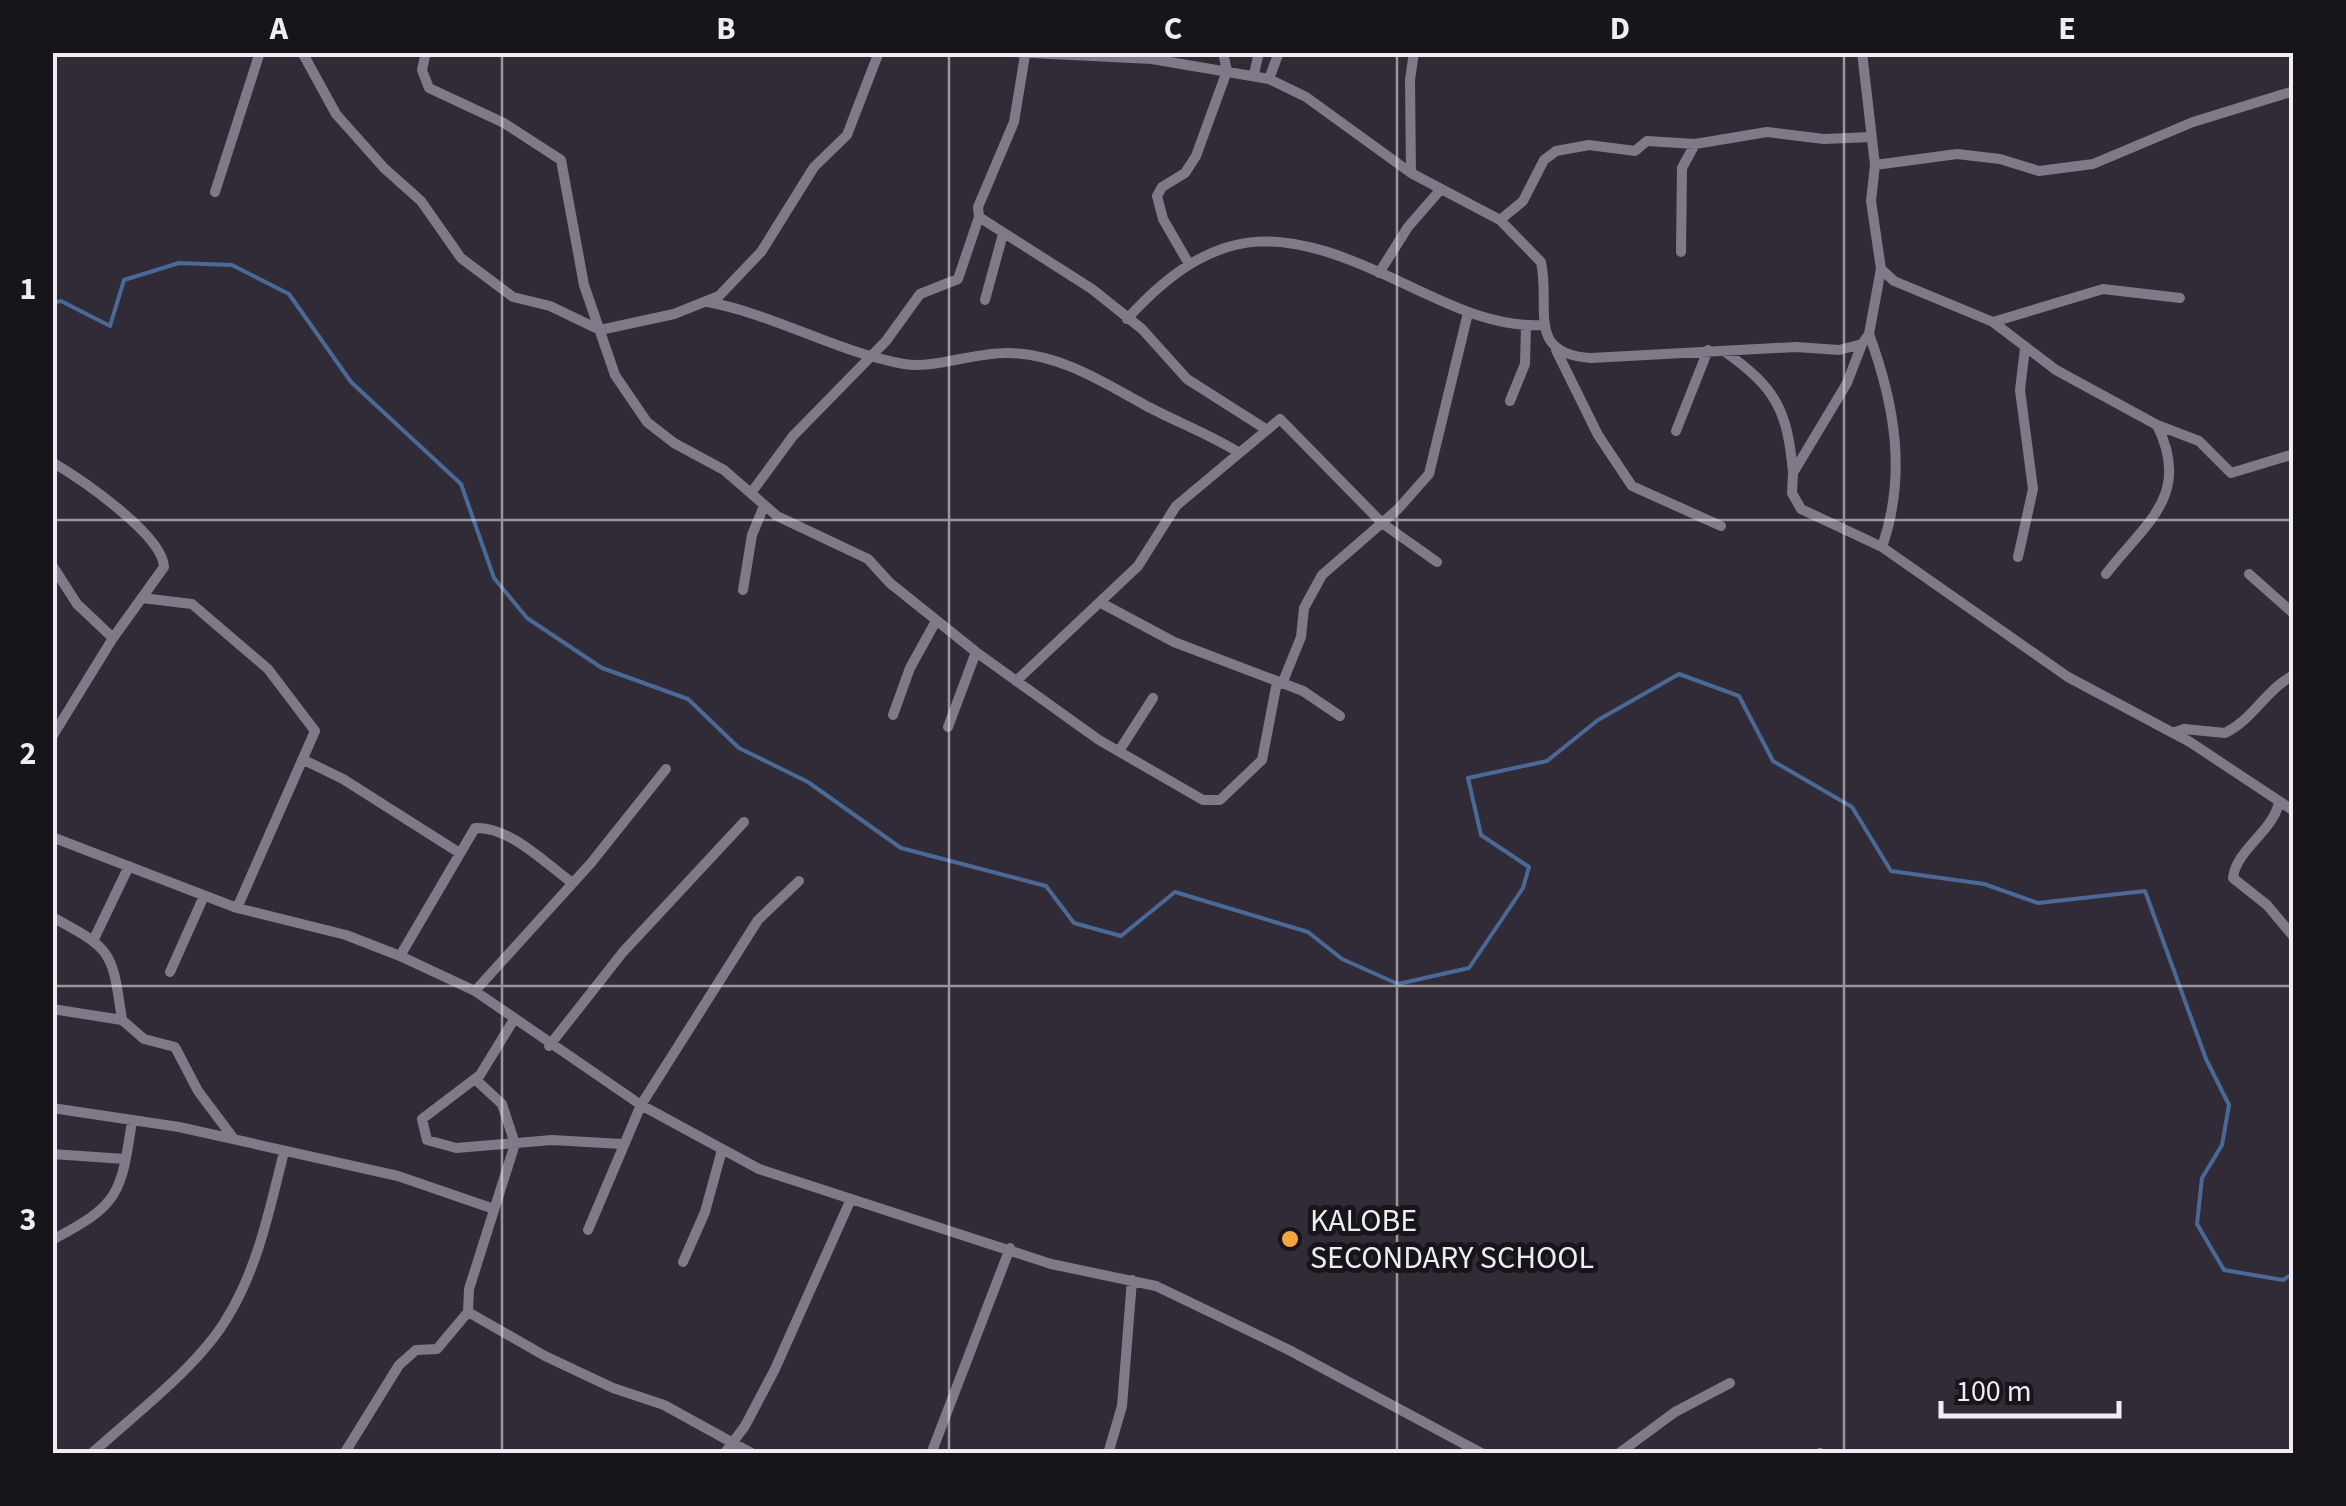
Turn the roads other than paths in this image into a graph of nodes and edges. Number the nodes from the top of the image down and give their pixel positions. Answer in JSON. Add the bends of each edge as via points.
{"nodes":[{"id":1,"x":260,"y":52,"type":"edge"},
{"id":2,"x":302,"y":52,"type":"edge"},
{"id":3,"x":426,"y":52,"type":"edge"},
{"id":4,"x":879,"y":52,"type":"edge"},
{"id":5,"x":1012,"y":52,"type":"edge"},
{"id":6,"x":1223,"y":52,"type":"edge"},
{"id":7,"x":1259,"y":52,"type":"edge"},
{"id":8,"x":1279,"y":52,"type":"edge"},
{"id":9,"x":1414,"y":52,"type":"edge"},
{"id":10,"x":1862,"y":52,"type":"edge"},
{"id":11,"x":1113,"y":54,"type":"edge"},
{"id":12,"x":1026,"y":55,"type":"junction"},
{"id":13,"x":1227,"y":72,"type":"junction"},
{"id":14,"x":1254,"y":74,"type":"junction"},
{"id":15,"x":1269,"y":79,"type":"junction"},
{"id":16,"x":2294,"y":91,"type":"edge"},
{"id":17,"x":1871,"y":136,"type":"junction"},
{"id":18,"x":1695,"y":144,"type":"junction"},
{"id":19,"x":1875,"y":165,"type":"junction"},
{"id":20,"x":1411,"y":173,"type":"junction"},
{"id":21,"x":1441,"y":189,"type":"junction"},
{"id":22,"x":215,"y":192,"type":"dead end"},
{"id":23,"x":979,"y":217,"type":"junction"},
{"id":24,"x":1500,"y":220,"type":"junction"},
{"id":25,"x":1003,"y":234,"type":"junction"},
{"id":26,"x":1681,"y":252,"type":"dead end"},
{"id":27,"x":1189,"y":264,"type":"junction"},
{"id":28,"x":1881,"y":269,"type":"junction"},
{"id":29,"x":1379,"y":273,"type":"junction"},
{"id":30,"x":2180,"y":298,"type":"dead end"},
{"id":31,"x":985,"y":300,"type":"dead end"},
{"id":32,"x":708,"y":302,"type":"junction"},
{"id":33,"x":1468,"y":312,"type":"junction"},
{"id":34,"x":1127,"y":319,"type":"junction"},
{"id":35,"x":1993,"y":322,"type":"junction"},
{"id":36,"x":1544,"y":325,"type":"junction"},
{"id":37,"x":1526,"y":326,"type":"junction"},
{"id":38,"x":600,"y":330,"type":"junction"},
{"id":39,"x":1866,"y":339,"type":"junction"},
{"id":40,"x":2026,"y":348,"type":"junction"},
{"id":41,"x":1555,"y":349,"type":"junction"},
{"id":42,"x":1708,"y":350,"type":"junction"},
{"id":43,"x":1723,"y":350,"type":"junction"},
{"id":44,"x":873,"y":355,"type":"junction"},
{"id":45,"x":1510,"y":402,"type":"dead end"},
{"id":46,"x":2157,"y":425,"type":"junction"},
{"id":47,"x":1264,"y":428,"type":"junction"},
{"id":48,"x":1676,"y":431,"type":"dead end"},
{"id":49,"x":1238,"y":452,"type":"junction"},
{"id":50,"x":2294,"y":454,"type":"edge"},
{"id":51,"x":52,"y":462,"type":"edge"},
{"id":52,"x":1793,"y":473,"type":"junction"},
{"id":53,"x":751,"y":493,"type":"junction"},
{"id":54,"x":764,"y":506,"type":"junction"},
{"id":55,"x":1382,"y":523,"type":"junction"},
{"id":56,"x":1721,"y":526,"type":"dead end"},
{"id":57,"x":1882,"y":548,"type":"junction"},
{"id":58,"x":2018,"y":557,"type":"dead end"},
{"id":59,"x":1437,"y":562,"type":"dead end"},
{"id":60,"x":52,"y":565,"type":"edge"},
{"id":61,"x":2106,"y":574,"type":"dead end"},
{"id":62,"x":2249,"y":574,"type":"dead end"},
{"id":63,"x":743,"y":590,"type":"dead end"},
{"id":64,"x":142,"y":598,"type":"junction"},
{"id":65,"x":1103,"y":604,"type":"junction"},
{"id":66,"x":2294,"y":614,"type":"edge"},
{"id":67,"x":936,"y":621,"type":"junction"},
{"id":68,"x":113,"y":638,"type":"junction"},
{"id":69,"x":976,"y":652,"type":"junction"},
{"id":70,"x":2294,"y":675,"type":"edge"},
{"id":71,"x":1016,"y":681,"type":"junction"},
{"id":72,"x":1280,"y":683,"type":"junction"},
{"id":73,"x":1153,"y":698,"type":"dead end"},
{"id":74,"x":894,"y":715,"type":"dead end"},
{"id":75,"x":1340,"y":716,"type":"dead end"},
{"id":76,"x":948,"y":727,"type":"dead end"},
{"id":77,"x":2173,"y":732,"type":"junction"},
{"id":78,"x":52,"y":737,"type":"edge"},
{"id":79,"x":1119,"y":752,"type":"junction"},
{"id":80,"x":304,"y":760,"type":"junction"},
{"id":81,"x":666,"y":769,"type":"dead end"},
{"id":82,"x":2279,"y":802,"type":"junction"},
{"id":83,"x":2294,"y":812,"type":"edge"},
{"id":84,"x":744,"y":822,"type":"dead end"},
{"id":85,"x":52,"y":837,"type":"edge"},
{"id":86,"x":458,"y":852,"type":"junction"},
{"id":87,"x":129,"y":866,"type":"junction"},
{"id":88,"x":799,"y":881,"type":"dead end"},
{"id":89,"x":571,"y":882,"type":"junction"},
{"id":90,"x":204,"y":896,"type":"junction"},
{"id":91,"x":237,"y":908,"type":"junction"},
{"id":92,"x":52,"y":917,"type":"edge"},
{"id":93,"x":2294,"y":936,"type":"edge"},
{"id":94,"x":94,"y":939,"type":"junction"},
{"id":95,"x":400,"y":956,"type":"junction"},
{"id":96,"x":170,"y":972,"type":"dead end"},
{"id":97,"x":475,"y":991,"type":"junction"},
{"id":98,"x":52,"y":1009,"type":"edge"},
{"id":99,"x":122,"y":1020,"type":"junction"},
{"id":100,"x":512,"y":1021,"type":"junction"},
{"id":101,"x":549,"y":1046,"type":"junction"},
{"id":102,"x":476,"y":1080,"type":"junction"},
{"id":103,"x":641,"y":1104,"type":"junction"},
{"id":104,"x":52,"y":1108,"type":"edge"},
{"id":105,"x":132,"y":1121,"type":"junction"},
{"id":106,"x":234,"y":1139,"type":"junction"},
{"id":107,"x":515,"y":1144,"type":"junction"},
{"id":108,"x":622,"y":1144,"type":"junction"},
{"id":109,"x":722,"y":1150,"type":"junction"},
{"id":110,"x":284,"y":1152,"type":"junction"},
{"id":111,"x":52,"y":1154,"type":"edge"},
{"id":112,"x":125,"y":1159,"type":"junction"},
{"id":113,"x":851,"y":1198,"type":"junction"},
{"id":114,"x":494,"y":1209,"type":"junction"},
{"id":115,"x":588,"y":1230,"type":"dead end"},
{"id":116,"x":52,"y":1240,"type":"edge"},
{"id":117,"x":1010,"y":1248,"type":"junction"},
{"id":118,"x":684,"y":1262,"type":"dead end"},
{"id":119,"x":1132,"y":1280,"type":"junction"},
{"id":120,"x":468,"y":1312,"type":"junction"},
{"id":121,"x":1730,"y":1384,"type":"dead end"},
{"id":122,"x":730,"y":1442,"type":"junction"},
{"id":123,"x":92,"y":1454,"type":"edge"},
{"id":124,"x":344,"y":1454,"type":"edge"},
{"id":125,"x":724,"y":1454,"type":"edge"},
{"id":126,"x":752,"y":1454,"type":"edge"},
{"id":127,"x":932,"y":1454,"type":"edge"},
{"id":128,"x":1108,"y":1454,"type":"edge"},
{"id":129,"x":1483,"y":1454,"type":"edge"},
{"id":130,"x":1618,"y":1454,"type":"edge"}],
"edges":[{"from":1,"to":22,"type":"street"},
{"from":2,"to":38,"type":"street","via":[[336,114],[422,201],[461,258],[514,297]]},
{"from":3,"to":38,"type":"street","via":[[423,77],[430,88],[504,122],[561,160],[584,285]]},
{"from":4,"to":32,"type":"street","via":[[846,135],[801,184],[761,252]]},
{"from":5,"to":12,"type":"street"},
{"from":6,"to":13,"type":"street"},
{"from":7,"to":14,"type":"street"},
{"from":8,"to":15,"type":"street"},
{"from":9,"to":20,"type":"street"},
{"from":10,"to":17,"type":"street"},
{"from":11,"to":12,"type":"street"},
{"from":11,"to":13,"type":"street"},
{"from":12,"to":23,"type":"street","via":[[1014,122]]},
{"from":13,"to":14,"type":"street"},
{"from":13,"to":27,"type":"street","via":[[1190,167],[1157,196]]},
{"from":14,"to":15,"type":"street"},
{"from":15,"to":20,"type":"street","via":[[1306,97]]},
{"from":16,"to":19,"type":"street","via":[[2182,126],[2093,164],[2039,171],[1957,154]]},
{"from":17,"to":18,"type":"street","via":[[1767,132]]},
{"from":17,"to":19,"type":"street"},
{"from":18,"to":24,"type":"street","via":[[1654,140],[1635,150],[1556,150],[1523,201]]},
{"from":18,"to":26,"type":"street","via":[[1682,168]]},
{"from":19,"to":28,"type":"street","via":[[1871,201]]},
{"from":20,"to":21,"type":"street"},
{"from":21,"to":24,"type":"street"},
{"from":21,"to":29,"type":"street"},
{"from":23,"to":25,"type":"street"},
{"from":23,"to":44,"type":"street","via":[[958,279],[920,294]]},
{"from":24,"to":36,"type":"street","via":[[1541,262]]},
{"from":25,"to":31,"type":"street"},
{"from":25,"to":34,"type":"street","via":[[1075,277]]},
{"from":27,"to":29,"type":"street","via":[[1218,248],[1261,239]]},
{"from":27,"to":34,"type":"street"},
{"from":28,"to":35,"type":"street","via":[[1894,282]]},
{"from":28,"to":39,"type":"street"},
{"from":29,"to":33,"type":"street"},
{"from":30,"to":35,"type":"street","via":[[2103,289]]},
{"from":32,"to":38,"type":"street"},
{"from":32,"to":44,"type":"street"},
{"from":33,"to":37,"type":"street"},
{"from":33,"to":55,"type":"street","via":[[1429,474]]},
{"from":34,"to":47,"type":"street","via":[[1187,379]]},
{"from":35,"to":40,"type":"street"},
{"from":36,"to":37,"type":"street"},
{"from":36,"to":41,"type":"street"},
{"from":37,"to":45,"type":"street","via":[[1525,364]]},
{"from":38,"to":53,"type":"street","via":[[615,374],[647,422]]},
{"from":39,"to":43,"type":"street","via":[[1839,350]]},
{"from":39,"to":52,"type":"street"},
{"from":39,"to":57,"type":"street","via":[[1889,398],[1898,476]]},
{"from":40,"to":46,"type":"street","via":[[2108,402]]},
{"from":40,"to":58,"type":"street","via":[[2020,390],[2033,489]]},
{"from":41,"to":42,"type":"street","via":[[1611,358]]},
{"from":41,"to":56,"type":"street","via":[[1632,486]]},
{"from":42,"to":43,"type":"street"},
{"from":42,"to":48,"type":"street"},
{"from":43,"to":52,"type":"street","via":[[1772,392],[1786,420]]},
{"from":44,"to":49,"type":"street","via":[[922,365],[979,353],[1040,357],[1102,379]]},
{"from":44,"to":53,"type":"street","via":[[803,425]]},
{"from":46,"to":50,"type":"street","via":[[2199,441],[2231,473]]},
{"from":46,"to":61,"type":"street","via":[[2169,474],[2165,502]]},
{"from":47,"to":49,"type":"street"},
{"from":47,"to":55,"type":"street","via":[[1280,419]]},
{"from":49,"to":65,"type":"street","via":[[1176,506],[1144,559]]},
{"from":51,"to":64,"type":"street","via":[[157,546],[164,567]]},
{"from":52,"to":57,"type":"street","via":[[1792,493],[1801,509]]},
{"from":53,"to":54,"type":"street"},
{"from":54,"to":63,"type":"street"},
{"from":54,"to":67,"type":"street","via":[[868,559]]},
{"from":55,"to":59,"type":"street"},
{"from":55,"to":72,"type":"street","via":[[1314,586]]},
{"from":57,"to":77,"type":"street","via":[[2068,677]]},
{"from":60,"to":68,"type":"street","via":[[77,604]]},
{"from":62,"to":66,"type":"street"},
{"from":64,"to":68,"type":"street"},
{"from":64,"to":80,"type":"street","via":[[192,604],[268,668],[315,731]]},
{"from":65,"to":71,"type":"street"},
{"from":65,"to":72,"type":"street","via":[[1174,642]]},
{"from":67,"to":69,"type":"street"},
{"from":67,"to":74,"type":"street"},
{"from":68,"to":78,"type":"street"},
{"from":69,"to":71,"type":"street"},
{"from":69,"to":76,"type":"street"},
{"from":70,"to":77,"type":"street","via":[[2226,733]]},
{"from":71,"to":79,"type":"street"},
{"from":72,"to":75,"type":"street"},
{"from":72,"to":79,"type":"street","via":[[1262,760],[1216,802]]},
{"from":73,"to":79,"type":"street"},
{"from":77,"to":82,"type":"street"},
{"from":80,"to":86,"type":"street"},
{"from":80,"to":91,"type":"street"},
{"from":81,"to":89,"type":"street"},
{"from":82,"to":83,"type":"street"},
{"from":82,"to":93,"type":"street","via":[[2233,878]]},
{"from":84,"to":101,"type":"street","via":[[623,952]]},
{"from":85,"to":87,"type":"street"},
{"from":86,"to":89,"type":"street","via":[[476,828],[489,828]]},
{"from":86,"to":95,"type":"street"},
{"from":87,"to":90,"type":"street"},
{"from":87,"to":94,"type":"street"},
{"from":88,"to":103,"type":"street","via":[[758,920]]},
{"from":89,"to":97,"type":"street"},
{"from":90,"to":91,"type":"street"},
{"from":90,"to":96,"type":"street"},
{"from":91,"to":95,"type":"street"},
{"from":92,"to":94,"type":"street"},
{"from":94,"to":99,"type":"street","via":[[110,956]]},
{"from":95,"to":97,"type":"street"},
{"from":97,"to":100,"type":"street"},
{"from":98,"to":99,"type":"street"},
{"from":99,"to":106,"type":"street","via":[[144,1039],[175,1047]]},
{"from":100,"to":101,"type":"street"},
{"from":100,"to":102,"type":"street"},
{"from":101,"to":103,"type":"street"},
{"from":102,"to":107,"type":"street","via":[[502,1104]]},
{"from":102,"to":107,"type":"street","via":[[422,1119],[424,1135],[456,1148]]},
{"from":103,"to":108,"type":"street"},
{"from":103,"to":109,"type":"street"},
{"from":104,"to":105,"type":"street"},
{"from":105,"to":106,"type":"street"},
{"from":105,"to":112,"type":"street"},
{"from":106,"to":110,"type":"street"},
{"from":107,"to":108,"type":"street"},
{"from":107,"to":114,"type":"street"},
{"from":108,"to":115,"type":"street"},
{"from":109,"to":113,"type":"street","via":[[806,1188]]},
{"from":109,"to":118,"type":"street"},
{"from":110,"to":114,"type":"street","via":[[398,1176]]},
{"from":110,"to":123,"type":"street","via":[[264,1228],[228,1318]]},
{"from":111,"to":112,"type":"street"},
{"from":112,"to":116,"type":"street","via":[[112,1204]]},
{"from":113,"to":117,"type":"street"},
{"from":113,"to":122,"type":"street","via":[[776,1369]]},
{"from":114,"to":120,"type":"street"},
{"from":117,"to":119,"type":"street","via":[[1084,1273]]},
{"from":117,"to":127,"type":"street"},
{"from":119,"to":128,"type":"street","via":[[1122,1406]]},
{"from":119,"to":129,"type":"street","via":[[1288,1350]]},
{"from":120,"to":122,"type":"street","via":[[545,1356],[664,1405]]},
{"from":120,"to":124,"type":"street","via":[[448,1341],[430,1352],[416,1350],[399,1365]]},
{"from":121,"to":130,"type":"street","via":[[1675,1412]]},
{"from":122,"to":125,"type":"street"},
{"from":122,"to":126,"type":"street"}]}
